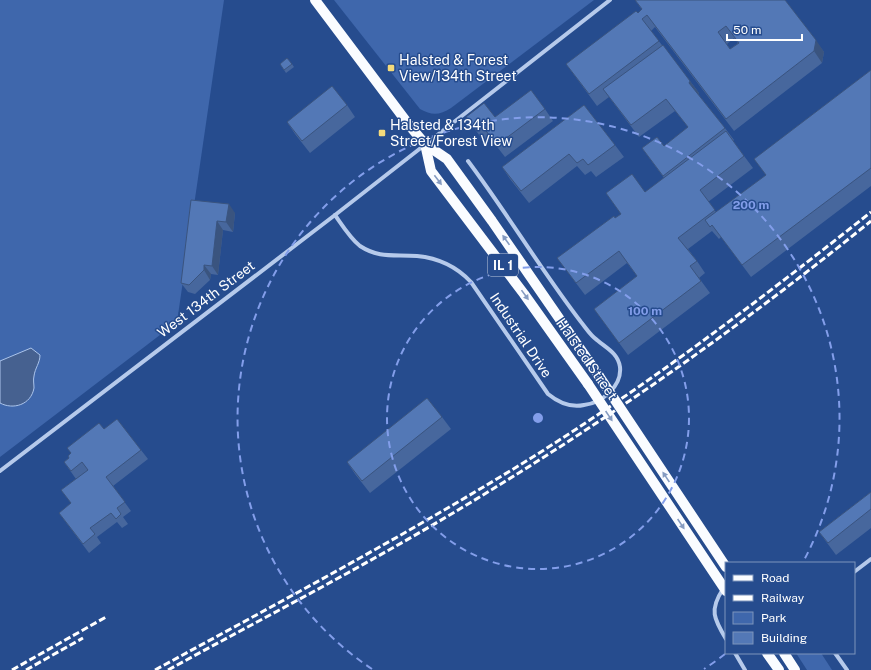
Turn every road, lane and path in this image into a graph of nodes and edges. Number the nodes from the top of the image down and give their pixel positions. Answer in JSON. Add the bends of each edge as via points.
{"nodes":[{"id":1,"x":315,"y":0,"type":"edge"},
{"id":2,"x":610,"y":0,"type":"edge"},
{"id":3,"x":425,"y":144,"type":"junction"},
{"id":4,"x":468,"y":160,"type":"dead end"},
{"id":5,"x":334,"y":215,"type":"junction"},
{"id":6,"x":0,"y":471,"type":"edge"},
{"id":7,"x":871,"y":559,"type":"edge"},
{"id":8,"x":725,"y":566,"type":"edge"},
{"id":9,"x":855,"y":571,"type":"edge"},
{"id":10,"x":725,"y":588,"type":"edge"},
{"id":11,"x":725,"y":590,"type":"edge"},
{"id":12,"x":725,"y":637,"type":"edge"},
{"id":13,"x":736,"y":654,"type":"edge"},
{"id":14,"x":768,"y":654,"type":"edge"},
{"id":15,"x":785,"y":654,"type":"edge"},
{"id":16,"x":835,"y":654,"type":"edge"},
{"id":17,"x":745,"y":670,"type":"edge"},
{"id":18,"x":779,"y":670,"type":"edge"},
{"id":19,"x":795,"y":670,"type":"edge"},
{"id":20,"x":847,"y":670,"type":"edge"}],
"edges":[{"from":1,"to":3,"type":"main road","name":"Halsted Street","number":"IL 1"},
{"from":2,"to":3,"type":"street","name":"West 134th Street"},
{"from":3,"to":5,"type":"street","name":"West 134th Street"},
{"from":8,"to":3,"type":"main road","name":"Halsted Street","number":"IL 1","one_way":true,"bridge":true,"via":[[497,227],[447,159]]},
{"from":3,"to":11,"type":"main road","name":"Halsted Street","number":"IL 1","one_way":true,"bridge":true,"via":[[431,171],[588,384]]},
{"from":4,"to":5,"type":"street","name":"Industrial Drive","via":[[578,319],[597,340],[613,352],[620,368],[617,383],[601,399],[580,406],[557,402],[541,384],[463,273],[431,258],[391,257],[373,253],[359,245]]},
{"from":5,"to":6,"type":"street","name":"West 134th Street"},
{"from":7,"to":9,"type":"street"},
{"from":10,"to":12,"type":"street","via":[[716,601],[714,617]]},
{"from":13,"to":17,"type":"street"},
{"from":14,"to":18,"type":"main road"},
{"from":15,"to":19,"type":"main road"},
{"from":16,"to":20,"type":"street"}]}
